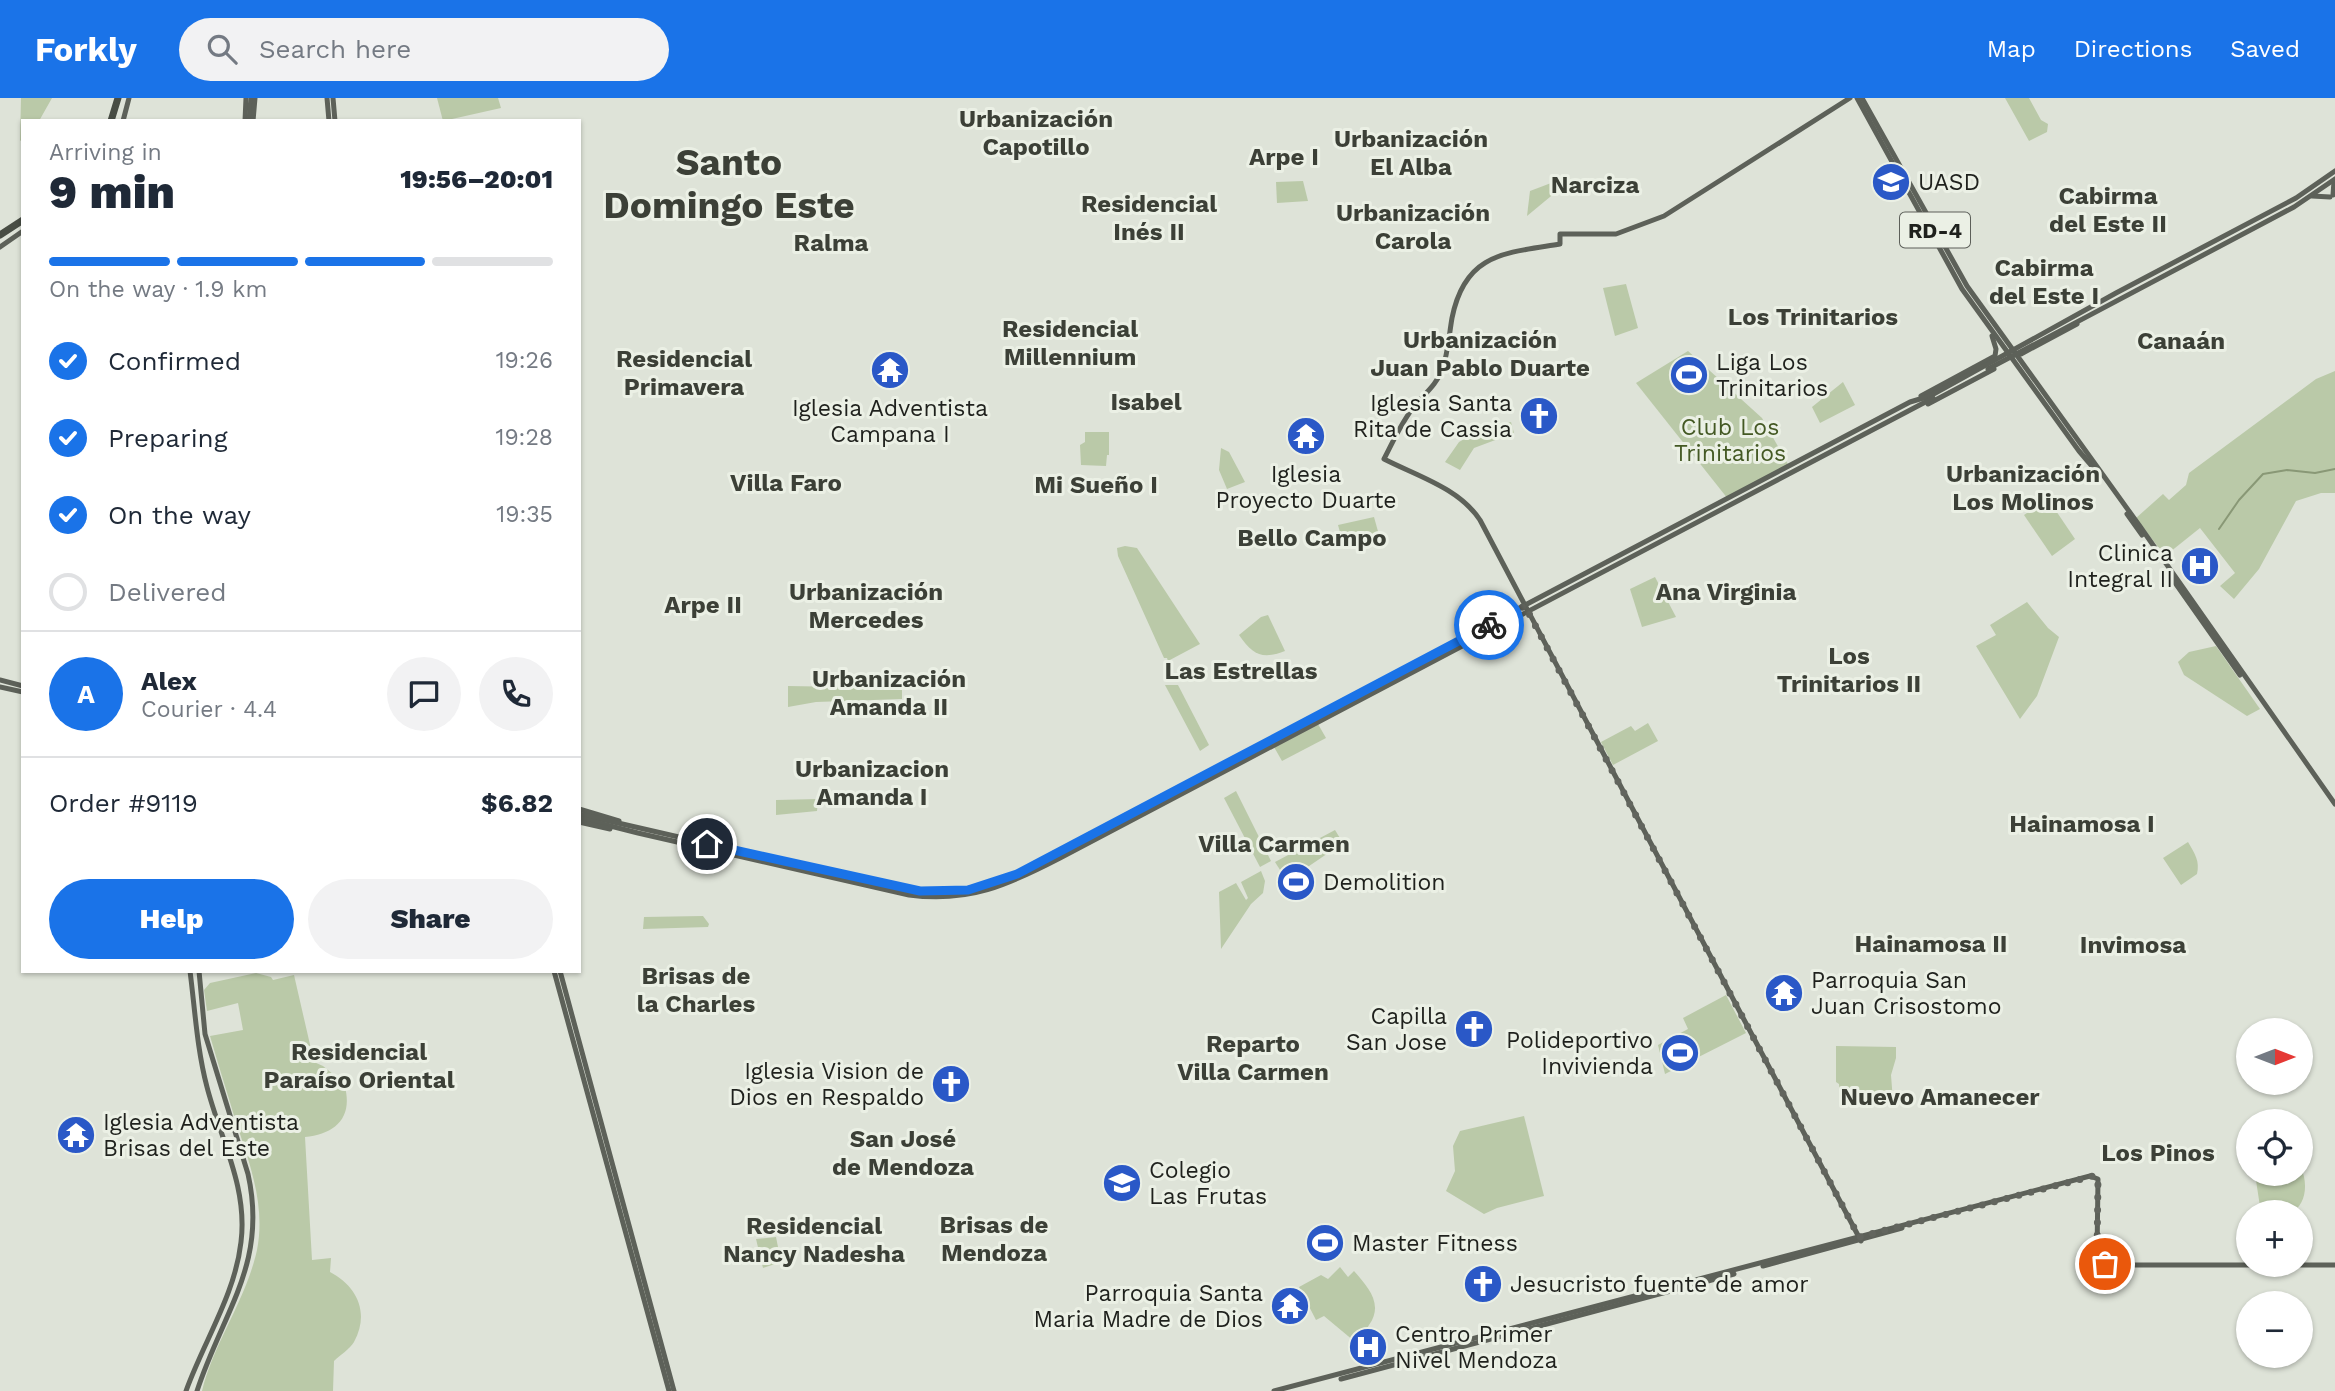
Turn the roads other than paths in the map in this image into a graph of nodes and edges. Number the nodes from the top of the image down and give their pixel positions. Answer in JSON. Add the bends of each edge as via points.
{"nodes":[{"id":1,"x":121,"y":98,"type":"edge"},
{"id":2,"x":129,"y":98,"type":"edge"},
{"id":3,"x":251,"y":98,"type":"edge"},
{"id":4,"x":330,"y":98,"type":"edge"},
{"id":5,"x":1850,"y":98,"type":"edge"},
{"id":6,"x":1857,"y":98,"type":"edge"},
{"id":7,"x":1862,"y":98,"type":"edge"},
{"id":8,"x":114,"y":119,"type":"edge"},
{"id":9,"x":124,"y":119,"type":"edge"},
{"id":10,"x":248,"y":119,"type":"edge"},
{"id":11,"x":249,"y":119,"type":"edge"},
{"id":12,"x":329,"y":119,"type":"edge"},
{"id":13,"x":335,"y":119,"type":"edge"},
{"id":14,"x":2335,"y":171,"type":"edge"},
{"id":15,"x":2334,"y":180,"type":"edge"},
{"id":16,"x":2312,"y":196,"type":"junction"},
{"id":17,"x":21,"y":215,"type":"edge"},
{"id":18,"x":21,"y":221,"type":"edge"},
{"id":19,"x":0,"y":230,"type":"edge"},
{"id":20,"x":21,"y":232,"type":"edge"},
{"id":21,"x":0,"y":235,"type":"edge"},
{"id":22,"x":0,"y":247,"type":"edge"},
{"id":23,"x":2117,"y":296,"type":"junction"},
{"id":24,"x":1989,"y":326,"type":"junction"},
{"id":25,"x":2006,"y":350,"type":"junction"},
{"id":26,"x":2017,"y":356,"type":"junction"},
{"id":27,"x":2005,"y":363,"type":"junction"},
{"id":28,"x":1912,"y":406,"type":"junction"},
{"id":29,"x":1526,"y":608,"type":"junction"},
{"id":30,"x":0,"y":680,"type":"edge"},
{"id":31,"x":21,"y":685,"type":"edge"},
{"id":32,"x":0,"y":687,"type":"edge"},
{"id":33,"x":21,"y":692,"type":"edge"},
{"id":34,"x":2335,"y":804,"type":"edge"},
{"id":35,"x":581,"y":816,"type":"edge"},
{"id":36,"x":581,"y":816,"type":"edge"},
{"id":37,"x":581,"y":816,"type":"edge"},
{"id":38,"x":638,"y":830,"type":"junction"},
{"id":39,"x":190,"y":973,"type":"edge"},
{"id":40,"x":200,"y":973,"type":"edge"},
{"id":41,"x":555,"y":973,"type":"edge"},
{"id":42,"x":561,"y":973,"type":"edge"},
{"id":43,"x":1860,"y":1239,"type":"junction"},
{"id":44,"x":2236,"y":1265,"type":"edge"},
{"id":45,"x":2313,"y":1265,"type":"edge"},
{"id":46,"x":2335,"y":1265,"type":"edge"},
{"id":47,"x":187,"y":1391,"type":"edge"},
{"id":48,"x":197,"y":1391,"type":"edge"},
{"id":49,"x":669,"y":1391,"type":"edge"},
{"id":50,"x":674,"y":1391,"type":"edge"},
{"id":51,"x":1274,"y":1391,"type":"edge"}],
"edges":[{"from":1,"to":8,"type":"highway"},
{"from":2,"to":9,"type":"main road"},
{"from":3,"to":10,"type":"main road","via":[[246,110]]},
{"from":3,"to":11,"type":"main road"},
{"from":4,"to":12,"type":"main road"},
{"from":4,"to":13,"type":"main road"},
{"from":5,"to":29,"type":"main road","via":[[1664,215],[1616,234],[1560,234],[1560,244],[1504,253],[1475,269],[1455,302],[1442,371],[1413,408],[1384,459],[1468,504]]},
{"from":6,"to":24,"type":"main road","number":"RD-4","via":[[1952,272]]},
{"from":7,"to":25,"type":"main road","number":"RD-4"},
{"from":14,"to":23,"type":"main road","via":[[2296,198]]},
{"from":15,"to":16,"type":"main road"},
{"from":15,"to":16,"type":"main road","via":[[2331,196]]},
{"from":16,"to":23,"type":"main road"},
{"from":17,"to":19,"type":"highway"},
{"from":18,"to":21,"type":"highway"},
{"from":20,"to":22,"type":"main road"},
{"from":23,"to":25,"type":"main road"},
{"from":23,"to":26,"type":"main road"},
{"from":23,"to":28,"type":"main road"},
{"from":24,"to":25,"type":"main road","number":"RD-4"},
{"from":24,"to":25,"type":"main road","via":[[1995,344]]},
{"from":25,"to":26,"type":"main road","number":"RD-4"},
{"from":25,"to":27,"type":"main road"},
{"from":25,"to":28,"type":"main road"},
{"from":26,"to":27,"type":"main road"},
{"from":26,"to":34,"type":"main road","number":"RD-4"},
{"from":27,"to":28,"type":"main road","via":[[1937,400]]},
{"from":28,"to":29,"type":"main road"},
{"from":29,"to":38,"type":"main road","via":[[1017,880],[979,893],[928,897]]},
{"from":29,"to":43,"type":"main road"},
{"from":30,"to":31,"type":"main road"},
{"from":32,"to":33,"type":"main road"},
{"from":35,"to":38,"type":"main road"},
{"from":36,"to":38,"type":"main road"},
{"from":37,"to":38,"type":"main road"},
{"from":39,"to":47,"type":"main road","via":[[200,1059],[235,1175],[242,1230],[230,1288]]},
{"from":40,"to":48,"type":"main road","via":[[205,1034],[248,1174],[254,1229],[245,1277]]},
{"from":41,"to":49,"type":"main road"},
{"from":42,"to":50,"type":"main road"},
{"from":43,"to":44,"type":"main road","via":[[2093,1176],[2098,1179],[2097,1255],[2101,1263]]},
{"from":43,"to":51,"type":"main road"},
{"from":45,"to":46,"type":"main road"}]}
